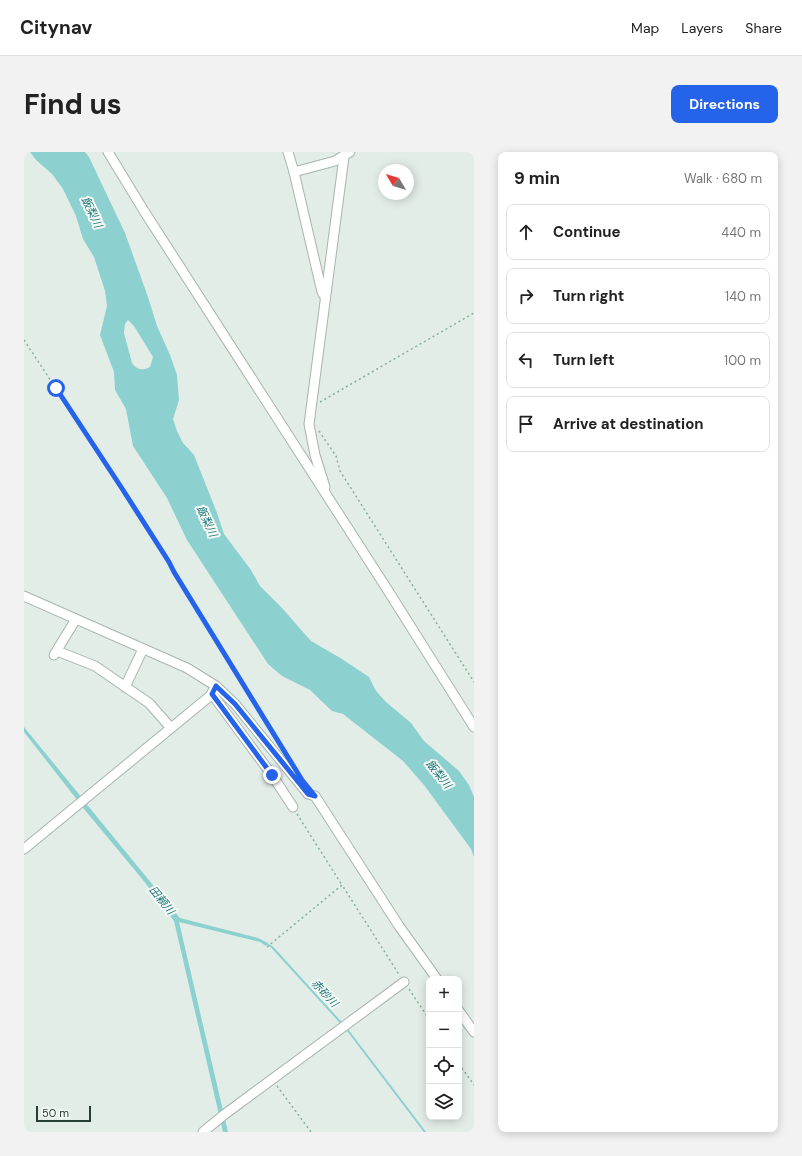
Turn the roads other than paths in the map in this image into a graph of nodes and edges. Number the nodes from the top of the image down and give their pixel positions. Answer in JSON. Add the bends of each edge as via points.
{"nodes":[{"id":1,"x":108,"y":152,"type":"edge"},
{"id":2,"x":288,"y":152,"type":"edge"},
{"id":3,"x":347,"y":154,"type":"edge"},
{"id":4,"x":294,"y":172,"type":"junction"},
{"id":5,"x":325,"y":298,"type":"junction"},
{"id":6,"x":329,"y":500,"type":"junction"},
{"id":7,"x":24,"y":596,"type":"edge"},
{"id":8,"x":76,"y":618,"type":"junction"},
{"id":9,"x":143,"y":649,"type":"junction"},
{"id":10,"x":125,"y":687,"type":"junction"},
{"id":11,"x":214,"y":690,"type":"junction"},
{"id":12,"x":465,"y":713,"type":"junction"},
{"id":13,"x":474,"y":719,"type":"edge"},
{"id":14,"x":474,"y":727,"type":"edge"},
{"id":15,"x":171,"y":728,"type":"junction"},
{"id":16,"x":293,"y":807,"type":"road end"},
{"id":17,"x":24,"y":849,"type":"edge"},
{"id":18,"x":435,"y":976,"type":"edge"},
{"id":19,"x":404,"y":982,"type":"road end"},
{"id":20,"x":460,"y":1012,"type":"edge"},
{"id":21,"x":474,"y":1032,"type":"edge"},
{"id":22,"x":203,"y":1132,"type":"edge"}],
"edges":[{"from":1,"to":6,"type":"street"},
{"from":2,"to":4,"type":"street"},
{"from":3,"to":4,"type":"street","via":[[335,161]]},
{"from":3,"to":5,"type":"street"},
{"from":4,"to":5,"type":"street"},
{"from":5,"to":6,"type":"street","via":[[309,424]]},
{"from":6,"to":12,"type":"street"},
{"from":7,"to":8,"type":"street"},
{"from":8,"to":9,"type":"street"},
{"from":8,"to":10,"type":"street","via":[[56,653],[91,664]]},
{"from":9,"to":10,"type":"street"},
{"from":9,"to":11,"type":"street","via":[[187,668]]},
{"from":10,"to":15,"type":"street","via":[[149,703]]},
{"from":11,"to":15,"type":"street"},
{"from":11,"to":16,"type":"street"},
{"from":11,"to":18,"type":"street","via":[[235,704],[308,794],[315,796],[399,926]]},
{"from":12,"to":13,"type":"street"},
{"from":12,"to":14,"type":"street"},
{"from":15,"to":17,"type":"street"},
{"from":19,"to":22,"type":"street"},
{"from":20,"to":21,"type":"street"}]}
